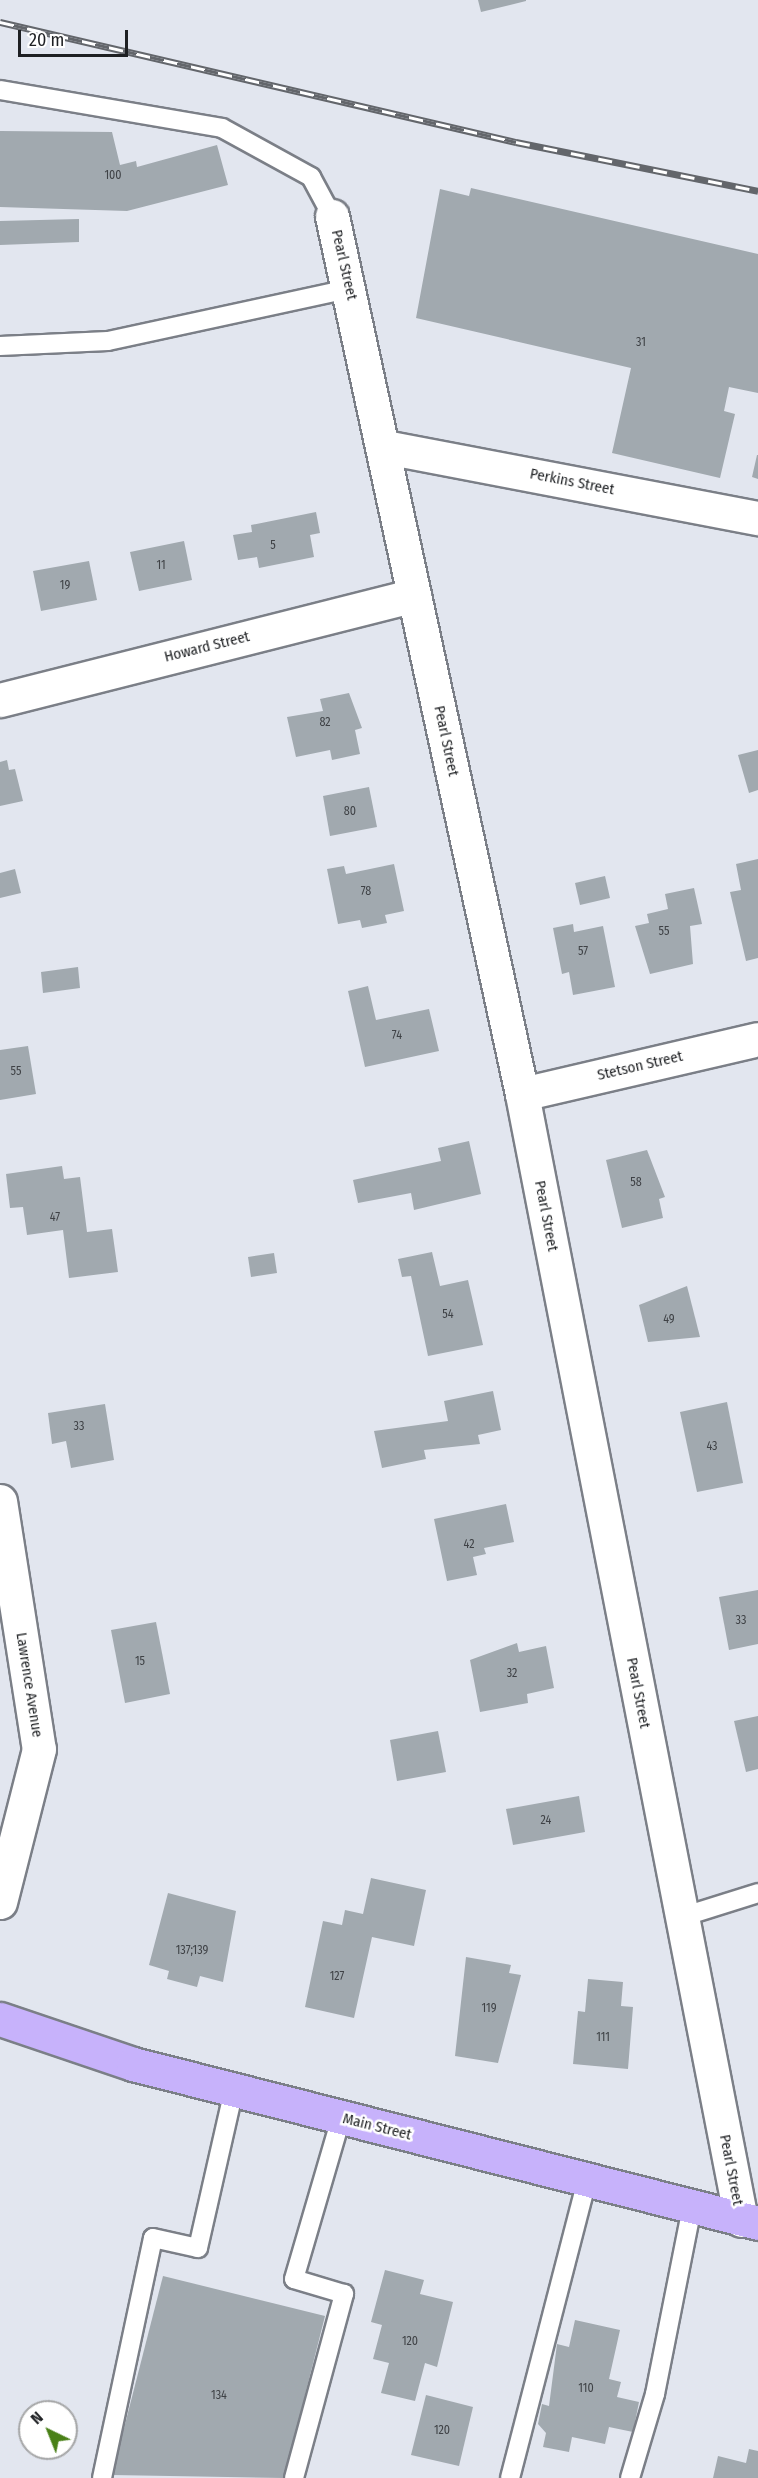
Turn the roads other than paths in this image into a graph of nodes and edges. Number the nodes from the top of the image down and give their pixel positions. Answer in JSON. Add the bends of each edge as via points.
{"nodes":[{"id":1,"x":0,"y":90,"type":"edge"},
{"id":2,"x":332,"y":216,"type":"joint"},
{"id":3,"x":349,"y":289,"type":"junction"},
{"id":4,"x":0,"y":346,"type":"edge"},
{"id":5,"x":385,"y":447,"type":"junction"},
{"id":6,"x":758,"y":518,"type":"edge"},
{"id":7,"x":414,"y":595,"type":"junction"},
{"id":8,"x":0,"y":700,"type":"edge"},
{"id":9,"x":758,"y":1039,"type":"edge"},
{"id":10,"x":522,"y":1094,"type":"junction"},
{"id":11,"x":0,"y":1501,"type":"edge"},
{"id":12,"x":758,"y":1893,"type":"edge"},
{"id":13,"x":0,"y":1902,"type":"edge"},
{"id":14,"x":682,"y":1917,"type":"junction"},
{"id":15,"x":0,"y":2019,"type":"edge"},
{"id":16,"x":234,"y":2090,"type":"junction"},
{"id":17,"x":341,"y":2118,"type":"junction"},
{"id":18,"x":588,"y":2181,"type":"junction"},
{"id":19,"x":692,"y":2207,"type":"junction"},
{"id":20,"x":749,"y":2221,"type":"edge"},
{"id":21,"x":102,"y":2478,"type":"edge"},
{"id":22,"x":294,"y":2478,"type":"edge"},
{"id":23,"x":510,"y":2478,"type":"edge"},
{"id":24,"x":630,"y":2478,"type":"edge"}],
"edges":[{"from":1,"to":2,"type":"lane","via":[[222,128],[311,177]]},
{"from":2,"to":3,"type":"street","name":"Pearl Street"},
{"from":3,"to":4,"type":"lane","via":[[108,341]]},
{"from":3,"to":5,"type":"street","name":"Pearl Street"},
{"from":5,"to":6,"type":"street","name":"Perkins Street"},
{"from":5,"to":7,"type":"street","name":"Pearl Street"},
{"from":7,"to":8,"type":"street","name":"Howard Street"},
{"from":7,"to":10,"type":"street","name":"Pearl Street"},
{"from":9,"to":10,"type":"street","name":"Stetson Street"},
{"from":10,"to":14,"type":"street","name":"Pearl Street"},
{"from":11,"to":13,"type":"street","name":"Lawrence Avenue","via":[[39,1749]]},
{"from":12,"to":14,"type":"lane"},
{"from":14,"to":20,"type":"street","name":"Pearl Street"},
{"from":15,"to":16,"type":"main road","name":"Main Street"},
{"from":16,"to":17,"type":"main road","name":"Main Street"},
{"from":16,"to":21,"type":"lane","via":[[198,2248],[153,2238]]},
{"from":17,"to":18,"type":"main road","name":"Main Street"},
{"from":17,"to":22,"type":"lane","via":[[294,2279],[344,2294]]},
{"from":18,"to":19,"type":"main road","name":"Main Street"},
{"from":18,"to":23,"type":"lane"},
{"from":19,"to":20,"type":"main road","name":"Main Street"},
{"from":19,"to":24,"type":"lane","via":[[655,2394]]}]}
